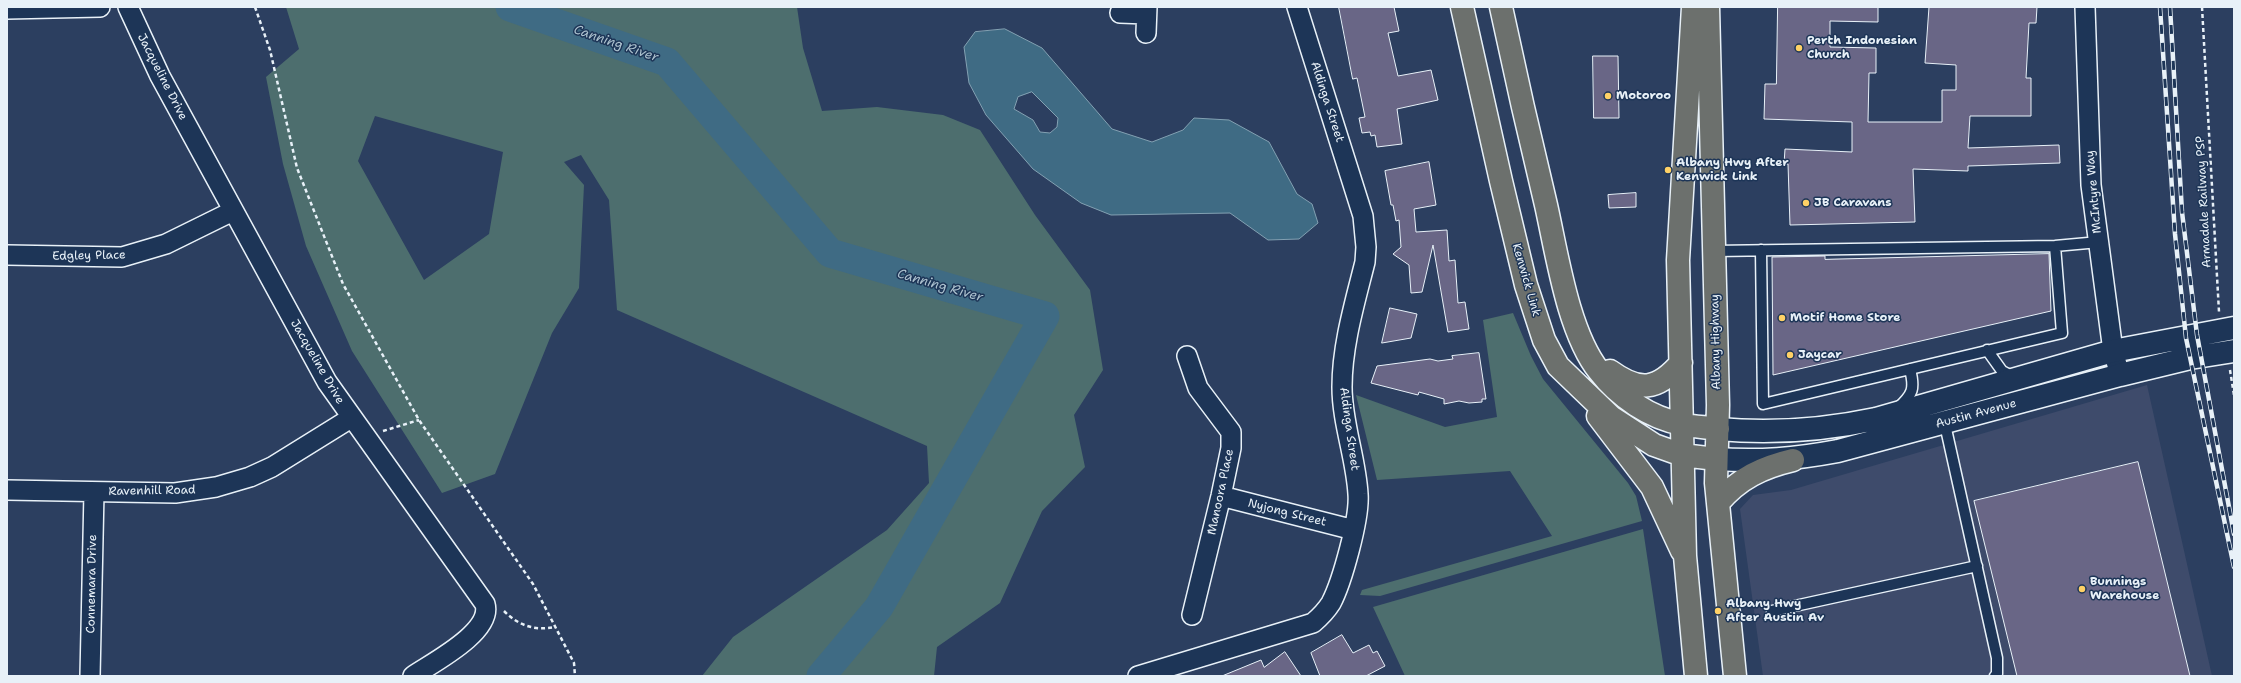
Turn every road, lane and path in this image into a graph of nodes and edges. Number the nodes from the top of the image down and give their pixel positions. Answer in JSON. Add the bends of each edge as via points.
{"nodes":[{"id":1,"x":100,"y":7,"type":"edge"},
{"id":2,"x":128,"y":7,"type":"edge"},
{"id":3,"x":255,"y":7,"type":"edge"},
{"id":4,"x":1297,"y":7,"type":"edge"},
{"id":5,"x":1462,"y":7,"type":"edge"},
{"id":6,"x":1500,"y":7,"type":"edge"},
{"id":7,"x":1693,"y":7,"type":"edge"},
{"id":8,"x":1708,"y":7,"type":"edge"},
{"id":9,"x":2085,"y":7,"type":"edge"},
{"id":10,"x":2202,"y":7,"type":"edge"},
{"id":11,"x":7,"y":8,"type":"edge"},
{"id":12,"x":1147,"y":11,"type":"edge"},
{"id":13,"x":1120,"y":13,"type":"dead end"},
{"id":14,"x":1146,"y":33,"type":"dead end"},
{"id":15,"x":232,"y":211,"type":"junction"},
{"id":16,"x":2099,"y":242,"type":"junction"},
{"id":17,"x":2055,"y":246,"type":"junction"},
{"id":18,"x":1761,"y":250,"type":"junction"},
{"id":19,"x":1714,"y":251,"type":"junction"},
{"id":20,"x":7,"y":255,"type":"edge"},
{"id":21,"x":2228,"y":329,"type":"edge"},
{"id":22,"x":1586,"y":349,"type":"junction"},
{"id":23,"x":1987,"y":350,"type":"junction"},
{"id":24,"x":2113,"y":351,"type":"junction"},
{"id":25,"x":2231,"y":351,"type":"edge"},
{"id":26,"x":1187,"y":356,"type":"dead end"},
{"id":27,"x":1681,"y":363,"type":"junction"},
{"id":28,"x":1558,"y":366,"type":"junction"},
{"id":29,"x":1910,"y":369,"type":"junction"},
{"id":30,"x":2120,"y":375,"type":"junction"},
{"id":31,"x":2017,"y":380,"type":"junction"},
{"id":32,"x":2234,"y":395,"type":"edge"},
{"id":33,"x":1939,"y":400,"type":"junction"},
{"id":34,"x":351,"y":418,"type":"junction"},
{"id":35,"x":1876,"y":419,"type":"junction"},
{"id":36,"x":419,"y":420,"type":"junction"},
{"id":37,"x":1945,"y":423,"type":"junction"},
{"id":38,"x":1682,"y":424,"type":"junction"},
{"id":39,"x":1718,"y":429,"type":"junction"},
{"id":40,"x":381,"y":431,"type":"dead end"},
{"id":41,"x":1682,"y":455,"type":"junction"},
{"id":42,"x":1716,"y":459,"type":"junction"},
{"id":43,"x":1793,"y":460,"type":"junction"},
{"id":44,"x":7,"y":490,"type":"edge"},
{"id":45,"x":94,"y":492,"type":"junction"},
{"id":46,"x":1221,"y":496,"type":"junction"},
{"id":47,"x":1718,"y":503,"type":"junction"},
{"id":48,"x":1354,"y":530,"type":"junction"},
{"id":49,"x":1685,"y":556,"type":"junction"},
{"id":50,"x":1977,"y":566,"type":"junction"},
{"id":51,"x":504,"y":611,"type":"dead end"},
{"id":52,"x":1772,"y":611,"type":"dead end"},
{"id":53,"x":1192,"y":615,"type":"dead end"},
{"id":54,"x":555,"y":627,"type":"junction"},
{"id":55,"x":90,"y":676,"type":"edge"},
{"id":56,"x":413,"y":676,"type":"edge"},
{"id":57,"x":575,"y":676,"type":"edge"},
{"id":58,"x":1138,"y":676,"type":"edge"},
{"id":59,"x":1696,"y":676,"type":"edge"},
{"id":60,"x":1735,"y":676,"type":"edge"},
{"id":61,"x":1995,"y":676,"type":"edge"}],
"edges":[{"from":1,"to":11,"type":"street"},
{"from":2,"to":15,"type":"street","name":"Jacqueline Drive","via":[[160,76]]},
{"from":3,"to":36,"type":"path","via":[[270,50],[296,168],[343,284]]},
{"from":4,"to":48,"type":"street","name":"Aldinga Street","via":[[1363,216],[1365,262],[1342,365],[1345,416],[1358,496]]},
{"from":5,"to":28,"type":"highway","name":"Kenwick Link","via":[[1526,285],[1544,340]]},
{"from":6,"to":22,"type":"highway","via":[[1560,268]]},
{"from":7,"to":27,"type":"highway","via":[[1678,260]]},
{"from":8,"to":19,"type":"highway","name":"Albany Highway"},
{"from":9,"to":16,"type":"street","name":"McIntyre Way","via":[[2091,185]]},
{"from":10,"to":21,"type":"path","name":"Armadale Railway PSP","via":[[2220,318]]},
{"from":12,"to":13,"type":"street"},
{"from":12,"to":14,"type":"street"},
{"from":15,"to":20,"type":"street","name":"Edgley Place","via":[[166,244],[122,257]]},
{"from":15,"to":34,"type":"street","name":"Jacqueline Drive","via":[[327,382]]},
{"from":16,"to":17,"type":"lane"},
{"from":16,"to":24,"type":"street","name":"McIntyre Way"},
{"from":17,"to":18,"type":"lane"},
{"from":17,"to":23,"type":"lane","via":[[2062,333]]},
{"from":18,"to":19,"type":"lane"},
{"from":18,"to":29,"type":"lane","via":[[1763,404]]},
{"from":19,"to":39,"type":"highway","name":"Albany Highway"},
{"from":21,"to":24,"type":"main road","name":"Austin Avenue"},
{"from":22,"to":27,"type":"highway","via":[[1610,371],[1634,385],[1650,386],[1662,381]]},
{"from":22,"to":38,"type":"highway","via":[[1599,371],[1633,403],[1656,416]]},
{"from":23,"to":29,"type":"lane"},
{"from":23,"to":31,"type":"lane","via":[[2002,371]]},
{"from":24,"to":30,"type":"street","name":"McIntyre Way"},
{"from":24,"to":31,"type":"main road","name":"Austin Avenue"},
{"from":25,"to":30,"type":"main road","name":"Austin Avenue"},
{"from":25,"to":32,"type":"path"},
{"from":26,"to":46,"type":"street","name":"Manoora Place","via":[[1198,388],[1231,432],[1231,448]]},
{"from":27,"to":38,"type":"highway"},
{"from":28,"to":41,"type":"highway","name":"Kenwick Link","via":[[1611,417],[1654,445]]},
{"from":28,"to":49,"type":"highway","via":[[1648,481]]},
{"from":29,"to":35,"type":"lane","via":[[1913,382],[1911,396],[1897,408]]},
{"from":30,"to":37,"type":"main road","name":"Austin Avenue"},
{"from":31,"to":33,"type":"main road","name":"Austin Avenue"},
{"from":33,"to":35,"type":"main road","name":"Austin Avenue"},
{"from":33,"to":37,"type":"lane"},
{"from":34,"to":45,"type":"street","name":"Ravenhill Road","via":[[278,463],[233,483],[175,493]]},
{"from":34,"to":56,"type":"street","name":"Jacqueline Drive","via":[[474,588],[486,609],[484,621],[472,636]]},
{"from":35,"to":39,"type":"main road","name":"Austin Avenue","via":[[1817,430]]},
{"from":36,"to":40,"type":"path"},
{"from":36,"to":54,"type":"path","via":[[533,584]]},
{"from":37,"to":43,"type":"main road","name":"Austin Avenue"},
{"from":37,"to":50,"type":"lane"},
{"from":38,"to":39,"type":"highway"},
{"from":38,"to":41,"type":"highway"},
{"from":39,"to":42,"type":"highway","name":"Albany Highway"},
{"from":41,"to":42,"type":"highway","name":"Kenwick Link"},
{"from":41,"to":49,"type":"highway"},
{"from":42,"to":43,"type":"main road","name":"Austin Avenue"},
{"from":42,"to":47,"type":"highway","name":"Albany Highway"},
{"from":43,"to":47,"type":"highway","via":[[1768,466],[1754,473],[1735,485]]},
{"from":44,"to":45,"type":"street","name":"Ravenhill Road"},
{"from":45,"to":55,"type":"street","name":"Connemara Drive"},
{"from":46,"to":48,"type":"street","name":"Nyjong Street"},
{"from":46,"to":53,"type":"street","name":"Manoora Place"},
{"from":47,"to":60,"type":"highway","name":"Albany Highway"},
{"from":48,"to":58,"type":"street","name":"Aldinga Street","via":[[1331,602],[1324,614],[1313,623]]},
{"from":49,"to":59,"type":"highway"},
{"from":50,"to":52,"type":"lane"},
{"from":50,"to":61,"type":"lane","via":[[1998,658],[1998,674]]},
{"from":51,"to":54,"type":"path","via":[[514,622],[533,628]]},
{"from":54,"to":57,"type":"path","via":[[574,664]]}]}
